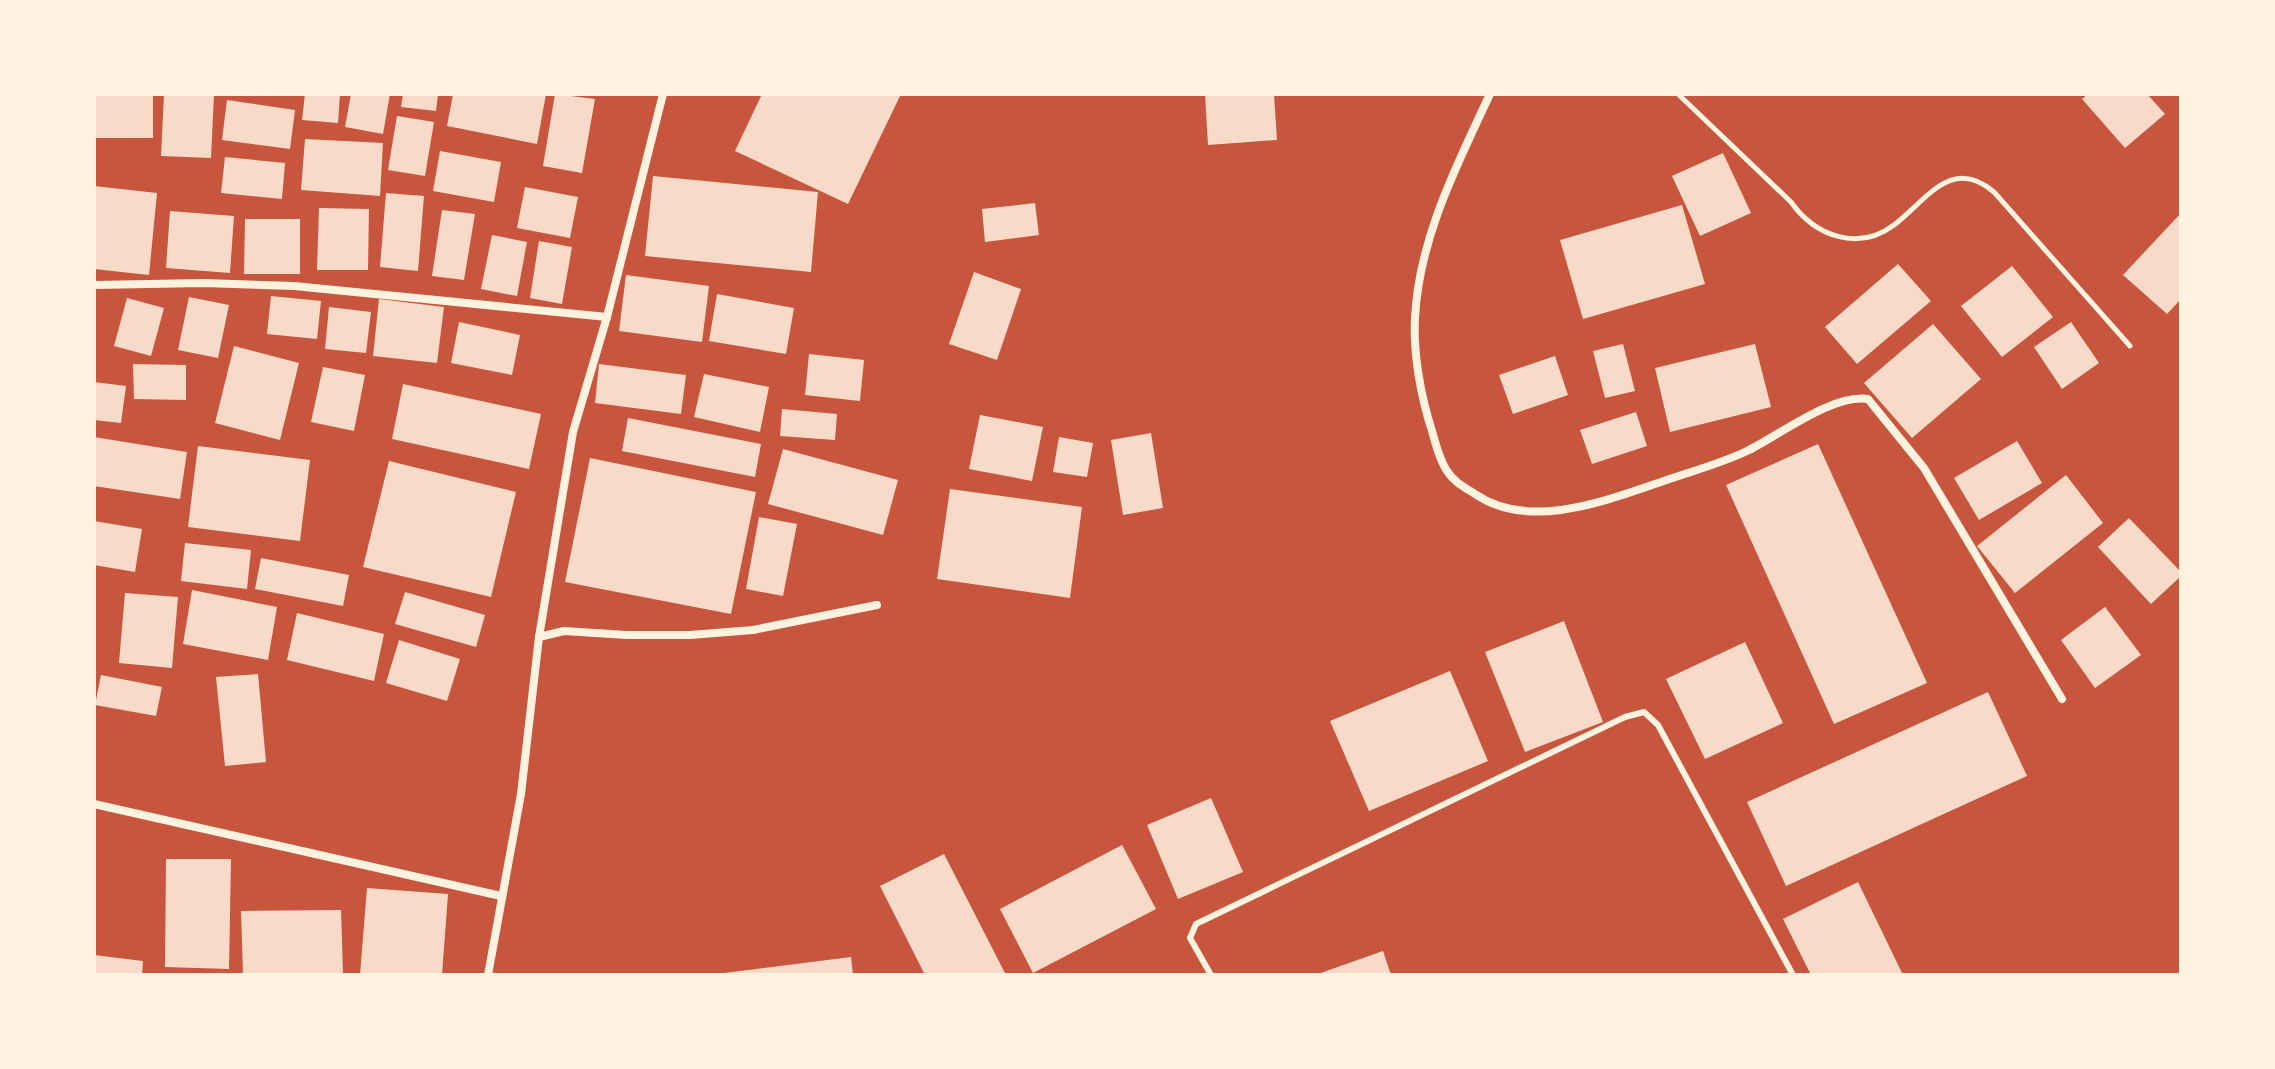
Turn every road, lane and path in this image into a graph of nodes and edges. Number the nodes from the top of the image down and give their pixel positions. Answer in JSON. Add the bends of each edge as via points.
{"nodes":[{"id":1,"x":663,"y":94,"type":"edge"},
{"id":2,"x":1490,"y":94,"type":"edge"},
{"id":3,"x":1678,"y":94,"type":"edge"},
{"id":4,"x":94,"y":285,"type":"edge"},
{"id":5,"x":607,"y":317,"type":"junction"},
{"id":6,"x":2130,"y":346,"type":"dead end"},
{"id":7,"x":877,"y":605,"type":"dead end"},
{"id":8,"x":539,"y":637,"type":"junction"},
{"id":9,"x":2062,"y":699,"type":"dead end"},
{"id":10,"x":94,"y":804,"type":"edge"},
{"id":11,"x":501,"y":896,"type":"junction"},
{"id":12,"x":488,"y":975,"type":"edge"},
{"id":13,"x":1211,"y":975,"type":"edge"},
{"id":14,"x":1793,"y":975,"type":"edge"}],
"edges":[{"from":1,"to":5,"type":"street"},
{"from":2,"to":9,"type":"street","via":[[1445,190],[1424,260],[1415,318],[1428,418],[1442,463],[1455,481],[1505,509],[1538,512],[1607,500],[1743,453],[1854,397],[1868,399],[1924,468]]},
{"from":3,"to":6,"type":"path","via":[[1806,221],[1838,237],[1862,238],[1884,231],[1946,181],[1982,183]]},
{"from":4,"to":5,"type":"street","via":[[294,286]]},
{"from":5,"to":8,"type":"street","via":[[573,432]]},
{"from":7,"to":8,"type":"street","via":[[753,630],[658,635],[564,631]]},
{"from":8,"to":11,"type":"street","via":[[521,794]]},
{"from":10,"to":11,"type":"street"},
{"from":11,"to":12,"type":"street"},
{"from":13,"to":14,"type":"lane","via":[[1190,938],[1196,924],[1644,712],[1658,725]]}]}
